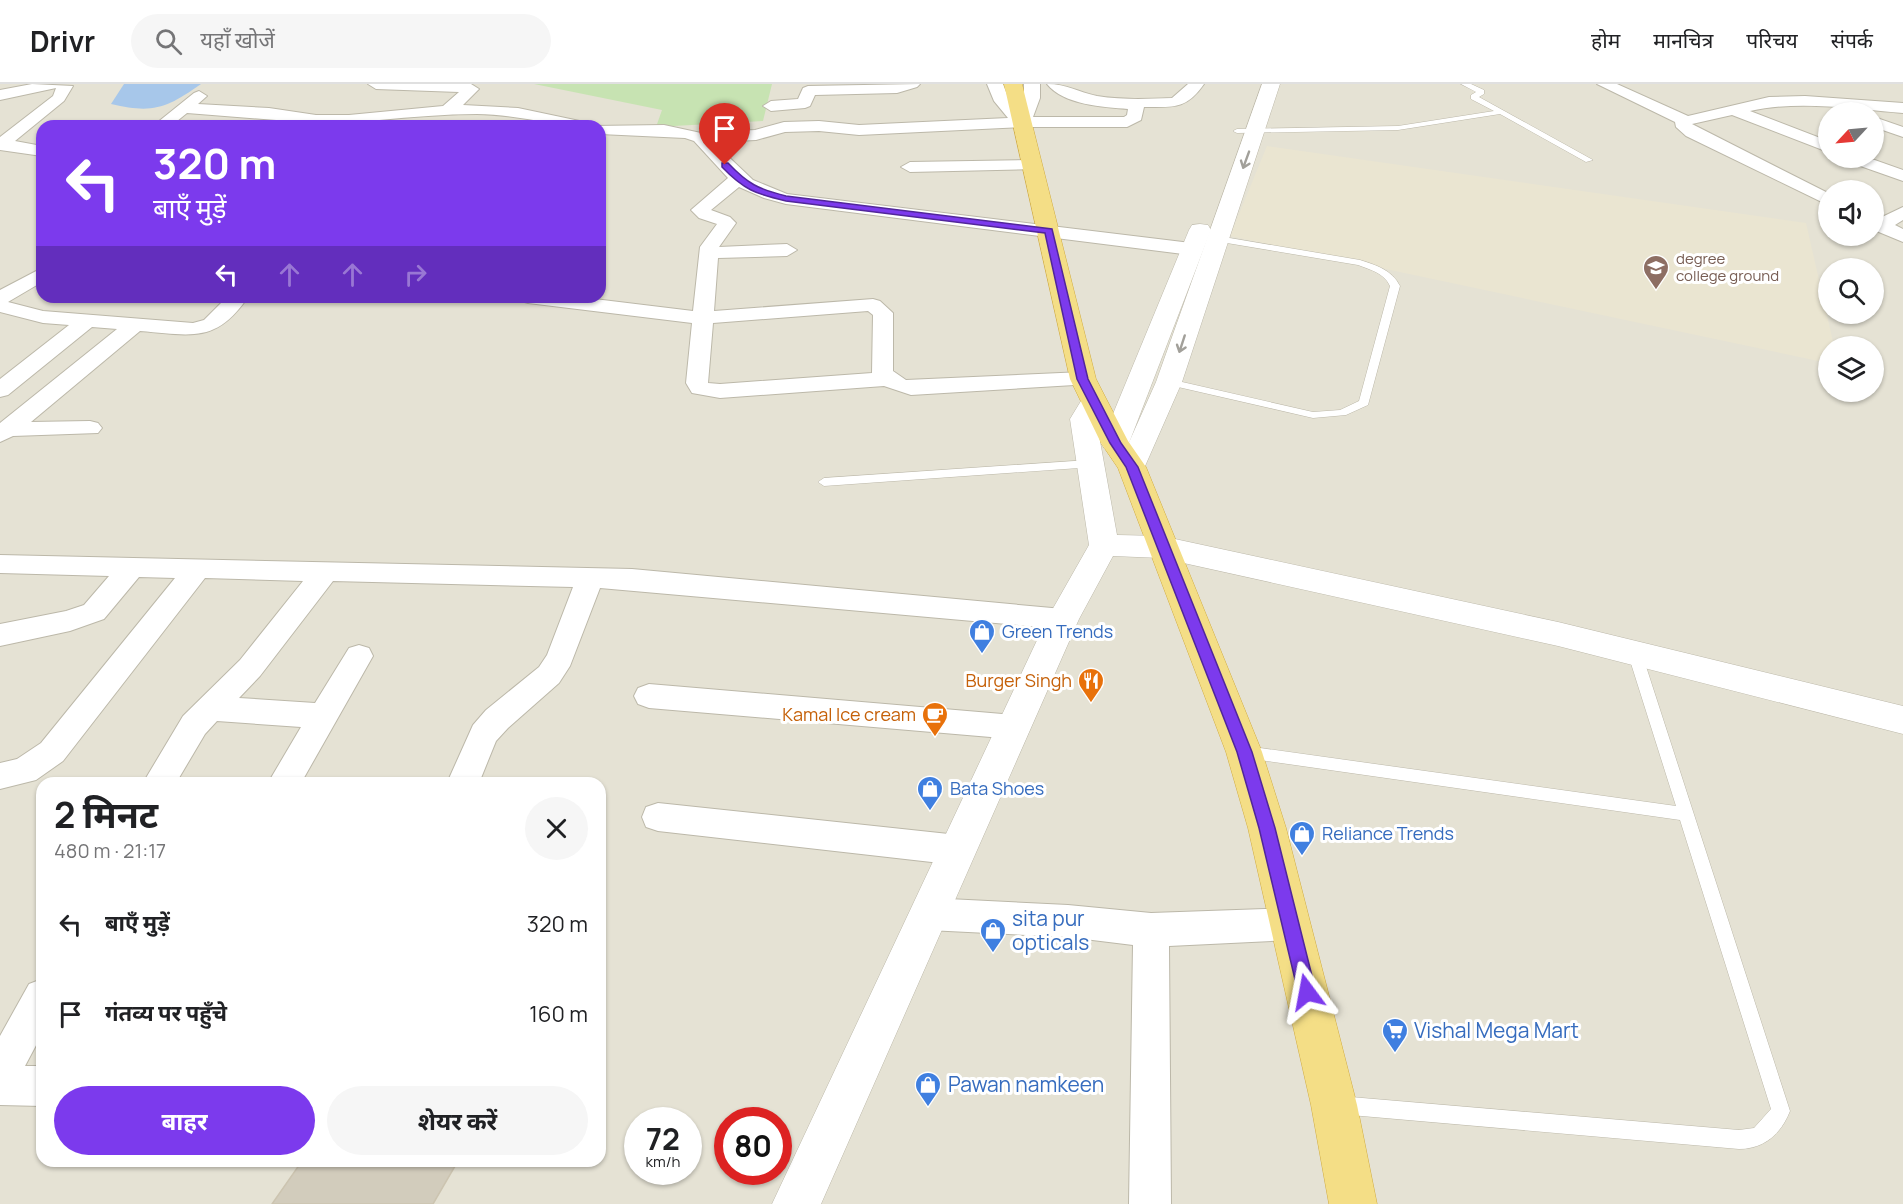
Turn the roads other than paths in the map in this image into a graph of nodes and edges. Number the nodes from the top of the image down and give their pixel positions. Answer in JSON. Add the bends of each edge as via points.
{"nodes":[{"id":1,"x":54,"y":84,"type":"edge"},
{"id":2,"x":59,"y":84,"type":"edge"},
{"id":3,"x":376,"y":84,"type":"edge"},
{"id":4,"x":912,"y":84,"type":"edge"},
{"id":5,"x":995,"y":84,"type":"edge"},
{"id":6,"x":1012,"y":84,"type":"edge"},
{"id":7,"x":1032,"y":84,"type":"edge"},
{"id":8,"x":1055,"y":84,"type":"edge"},
{"id":9,"x":1196,"y":84,"type":"edge"},
{"id":10,"x":1254,"y":84,"type":"edge"},
{"id":11,"x":1271,"y":84,"type":"edge"},
{"id":12,"x":1465,"y":84,"type":"edge"},
{"id":13,"x":1605,"y":84,"type":"edge"},
{"id":14,"x":808,"y":88,"type":"edge"},
{"id":15,"x":1749,"y":90,"type":"dead end"},
{"id":16,"x":0,"y":94,"type":"edge"},
{"id":17,"x":201,"y":95,"type":"dead end"},
{"id":18,"x":1805,"y":101,"type":"junction"},
{"id":19,"x":1769,"y":102,"type":"junction"},
{"id":20,"x":1136,"y":105,"type":"junction"},
{"id":21,"x":1818,"y":105,"type":"edge"},
{"id":22,"x":771,"y":106,"type":"dead end"},
{"id":23,"x":185,"y":108,"type":"junction"},
{"id":24,"x":1903,"y":108,"type":"edge"},
{"id":25,"x":1733,"y":110,"type":"junction"},
{"id":26,"x":447,"y":111,"type":"junction"},
{"id":27,"x":426,"y":112,"type":"junction"},
{"id":28,"x":1501,"y":112,"type":"junction"},
{"id":29,"x":269,"y":113,"type":"junction"},
{"id":30,"x":169,"y":120,"type":"edge"},
{"id":31,"x":253,"y":120,"type":"edge"},
{"id":32,"x":315,"y":120,"type":"edge"},
{"id":33,"x":372,"y":120,"type":"edge"},
{"id":34,"x":417,"y":120,"type":"edge"},
{"id":35,"x":539,"y":120,"type":"edge"},
{"id":36,"x":1686,"y":121,"type":"junction"},
{"id":37,"x":1023,"y":122,"type":"junction"},
{"id":38,"x":1884,"y":125,"type":"edge"},
{"id":39,"x":606,"y":129,"type":"edge"},
{"id":40,"x":1247,"y":131,"type":"junction"},
{"id":41,"x":1903,"y":132,"type":"edge"},
{"id":42,"x":700,"y":138,"type":"junction"},
{"id":43,"x":1818,"y":143,"type":"edge"},
{"id":44,"x":1,"y":145,"type":"edge"},
{"id":45,"x":36,"y":150,"type":"edge"},
{"id":46,"x":1589,"y":160,"type":"dead end"},
{"id":47,"x":1032,"y":165,"type":"junction"},
{"id":48,"x":910,"y":167,"type":"dead end"},
{"id":49,"x":1882,"y":168,"type":"edge"},
{"id":50,"x":1903,"y":176,"type":"edge"},
{"id":51,"x":738,"y":178,"type":"junction"},
{"id":52,"x":1818,"y":195,"type":"edge"},
{"id":53,"x":1903,"y":212,"type":"edge"},
{"id":54,"x":1884,"y":221,"type":"edge"},
{"id":55,"x":1884,"y":227,"type":"edge"},
{"id":56,"x":1049,"y":231,"type":"junction"},
{"id":57,"x":1903,"y":236,"type":"edge"},
{"id":58,"x":1202,"y":241,"type":"junction"},
{"id":59,"x":787,"y":250,"type":"dead end"},
{"id":60,"x":709,"y":253,"type":"junction"},
{"id":61,"x":36,"y":277,"type":"edge"},
{"id":62,"x":0,"y":298,"type":"edge"},
{"id":63,"x":232,"y":303,"type":"edge"},
{"id":64,"x":577,"y":303,"type":"edge"},
{"id":65,"x":0,"y":306,"type":"edge"},
{"id":66,"x":701,"y":318,"type":"junction"},
{"id":67,"x":87,"y":321,"type":"junction"},
{"id":68,"x":135,"y":325,"type":"junction"},
{"id":69,"x":887,"y":379,"type":"junction"},
{"id":70,"x":1170,"y":382,"type":"junction"},
{"id":71,"x":0,"y":390,"type":"edge"},
{"id":72,"x":1088,"y":390,"type":"junction"},
{"id":73,"x":90,"y":428,"type":"dead end"},
{"id":74,"x":4,"y":432,"type":"edge"},
{"id":75,"x":1124,"y":455,"type":"junction"},
{"id":76,"x":1089,"y":464,"type":"junction"},
{"id":77,"x":824,"y":482,"type":"dead end"},
{"id":78,"x":1104,"y":545,"type":"junction"},
{"id":79,"x":1161,"y":547,"type":"junction"},
{"id":80,"x":0,"y":564,"type":"edge"},
{"id":81,"x":133,"y":566,"type":"junction"},
{"id":82,"x":198,"y":568,"type":"junction"},
{"id":83,"x":326,"y":571,"type":"junction"},
{"id":84,"x":590,"y":578,"type":"junction"},
{"id":85,"x":1063,"y":619,"type":"junction"},
{"id":86,"x":0,"y":635,"type":"edge"},
{"id":87,"x":1635,"y":654,"type":"junction"},
{"id":88,"x":359,"y":656,"type":"dead end"},
{"id":89,"x":649,"y":696,"type":"dead end"},
{"id":90,"x":209,"y":708,"type":"junction"},
{"id":91,"x":323,"y":716,"type":"junction"},
{"id":92,"x":1903,"y":720,"type":"edge"},
{"id":93,"x":1014,"y":727,"type":"junction"},
{"id":94,"x":1244,"y":752,"type":"junction"},
{"id":95,"x":0,"y":776,"type":"edge"},
{"id":96,"x":162,"y":777,"type":"edge"},
{"id":97,"x":287,"y":777,"type":"edge"},
{"id":98,"x":466,"y":777,"type":"edge"},
{"id":99,"x":1687,"y":814,"type":"junction"},
{"id":100,"x":658,"y":818,"type":"dead end"},
{"id":101,"x":958,"y":850,"type":"junction"},
{"id":102,"x":928,"y":914,"type":"junction"},
{"id":103,"x":1290,"y":924,"type":"junction"},
{"id":104,"x":1151,"y":930,"type":"junction"},
{"id":105,"x":36,"y":1008,"type":"edge"},
{"id":106,"x":0,"y":1074,"type":"edge"},
{"id":107,"x":0,"y":1085,"type":"edge"},
{"id":108,"x":36,"y":1086,"type":"edge"},
{"id":109,"x":1334,"y":1105,"type":"junction"},
{"id":110,"x":796,"y":1204,"type":"edge"},
{"id":111,"x":1150,"y":1204,"type":"edge"},
{"id":112,"x":1353,"y":1204,"type":"edge"}],
"edges":[{"from":1,"to":16,"type":"street"},
{"from":2,"to":44,"type":"street","via":[[65,86],[59,98]]},
{"from":3,"to":26,"type":"street","via":[[471,89]]},
{"from":4,"to":14,"type":"street","via":[[897,88]]},
{"from":5,"to":37,"type":"street","via":[[998,98]]},
{"from":6,"to":37,"type":"highway"},
{"from":7,"to":37,"type":"street","via":[[1032,98]]},
{"from":8,"to":20,"type":"street","via":[[1097,100]]},
{"from":9,"to":20,"type":"street","via":[[1182,101]]},
{"from":10,"to":40,"type":"street"},
{"from":11,"to":40,"type":"street"},
{"from":12,"to":28,"type":"lane","via":[[1480,92],[1474,97]]},
{"from":13,"to":36,"type":"street"},
{"from":14,"to":22,"type":"street","via":[[805,103]]},
{"from":15,"to":19,"type":"street"},
{"from":17,"to":23,"type":"street"},
{"from":18,"to":19,"type":"street"},
{"from":18,"to":21,"type":"street"},
{"from":18,"to":24,"type":"street"},
{"from":19,"to":25,"type":"street"},
{"from":20,"to":37,"type":"street","via":[[1135,117],[1127,122]]},
{"from":23,"to":29,"type":"street"},
{"from":23,"to":30,"type":"street"},
{"from":25,"to":36,"type":"street"},
{"from":25,"to":43,"type":"street"},
{"from":26,"to":27,"type":"street"},
{"from":26,"to":35,"type":"street","via":[[497,110]]},
{"from":27,"to":33,"type":"street"},
{"from":27,"to":34,"type":"street"},
{"from":28,"to":40,"type":"lane","via":[[1398,128]]},
{"from":28,"to":46,"type":"lane"},
{"from":29,"to":31,"type":"street"},
{"from":29,"to":32,"type":"street"},
{"from":36,"to":52,"type":"street","via":[[1682,124],[1692,133]]},
{"from":37,"to":42,"type":"street","via":[[859,130],[784,127],[756,135]]},
{"from":37,"to":47,"type":"highway"},
{"from":38,"to":41,"type":"street"},
{"from":39,"to":42,"type":"street","via":[[677,132]]},
{"from":40,"to":58,"type":"street"},
{"from":42,"to":51,"type":"street"},
{"from":44,"to":45,"type":"street"},
{"from":47,"to":48,"type":"street"},
{"from":47,"to":56,"type":"highway"},
{"from":49,"to":50,"type":"street"},
{"from":51,"to":56,"type":"street","via":[[755,190],[786,199]]},
{"from":51,"to":60,"type":"street","via":[[700,210],[727,223],[711,243]]},
{"from":53,"to":54,"type":"street"},
{"from":55,"to":57,"type":"street"},
{"from":56,"to":58,"type":"street"},
{"from":56,"to":72,"type":"highway"},
{"from":58,"to":70,"type":"street","one_way":true},
{"from":58,"to":70,"type":"lane","via":[[1360,263],[1380,270],[1392,278],[1395,286],[1364,403],[1354,410],[1313,415]]},
{"from":58,"to":75,"type":"street"},
{"from":59,"to":60,"type":"street"},
{"from":60,"to":66,"type":"street"},
{"from":61,"to":62,"type":"street"},
{"from":63,"to":68,"type":"street","via":[[216,321],[202,328]]},
{"from":64,"to":66,"type":"street"},
{"from":65,"to":67,"type":"street","via":[[43,317]]},
{"from":66,"to":69,"type":"street","via":[[873,305],[883,313],[882,372]]},
{"from":66,"to":69,"type":"street","via":[[697,383],[707,391]]},
{"from":67,"to":68,"type":"street"},
{"from":67,"to":71,"type":"street"},
{"from":68,"to":74,"type":"street"},
{"from":69,"to":72,"type":"street","via":[[912,388]]},
{"from":70,"to":75,"type":"street"},
{"from":72,"to":75,"type":"highway"},
{"from":72,"to":76,"type":"street","via":[[1083,419]]},
{"from":73,"to":74,"type":"street"},
{"from":75,"to":79,"type":"highway"},
{"from":76,"to":77,"type":"lane"},
{"from":76,"to":78,"type":"street"},
{"from":78,"to":79,"type":"street"},
{"from":78,"to":85,"type":"street"},
{"from":79,"to":87,"type":"street"},
{"from":79,"to":94,"type":"highway"},
{"from":80,"to":81,"type":"street"},
{"from":81,"to":82,"type":"street"},
{"from":81,"to":86,"type":"street","via":[[94,612],[70,621]]},
{"from":82,"to":83,"type":"street"},
{"from":82,"to":95,"type":"street","via":[[52,752],[25,771]]},
{"from":83,"to":84,"type":"street"},
{"from":83,"to":90,"type":"street","via":[[250,668]]},
{"from":84,"to":85,"type":"street"},
{"from":84,"to":98,"type":"street","via":[[560,658],[549,675],[484,734]]},
{"from":85,"to":93,"type":"street"},
{"from":87,"to":92,"type":"street"},
{"from":87,"to":99,"type":"lane"},
{"from":88,"to":91,"type":"street"},
{"from":89,"to":93,"type":"street"},
{"from":90,"to":91,"type":"street"},
{"from":90,"to":96,"type":"street","via":[[181,743]]},
{"from":91,"to":97,"type":"street"},
{"from":93,"to":101,"type":"street"},
{"from":94,"to":99,"type":"lane"},
{"from":94,"to":103,"type":"highway"},
{"from":99,"to":109,"type":"lane","via":[[1781,1111],[1767,1132],[1750,1140],[1716,1139]]},
{"from":100,"to":101,"type":"street"},
{"from":101,"to":102,"type":"street"},
{"from":102,"to":104,"type":"street","via":[[1068,921]]},
{"from":102,"to":110,"type":"street"},
{"from":103,"to":104,"type":"street"},
{"from":103,"to":109,"type":"highway"},
{"from":104,"to":111,"type":"street"},
{"from":105,"to":106,"type":"street"},
{"from":107,"to":108,"type":"street"},
{"from":109,"to":112,"type":"highway"}]}
